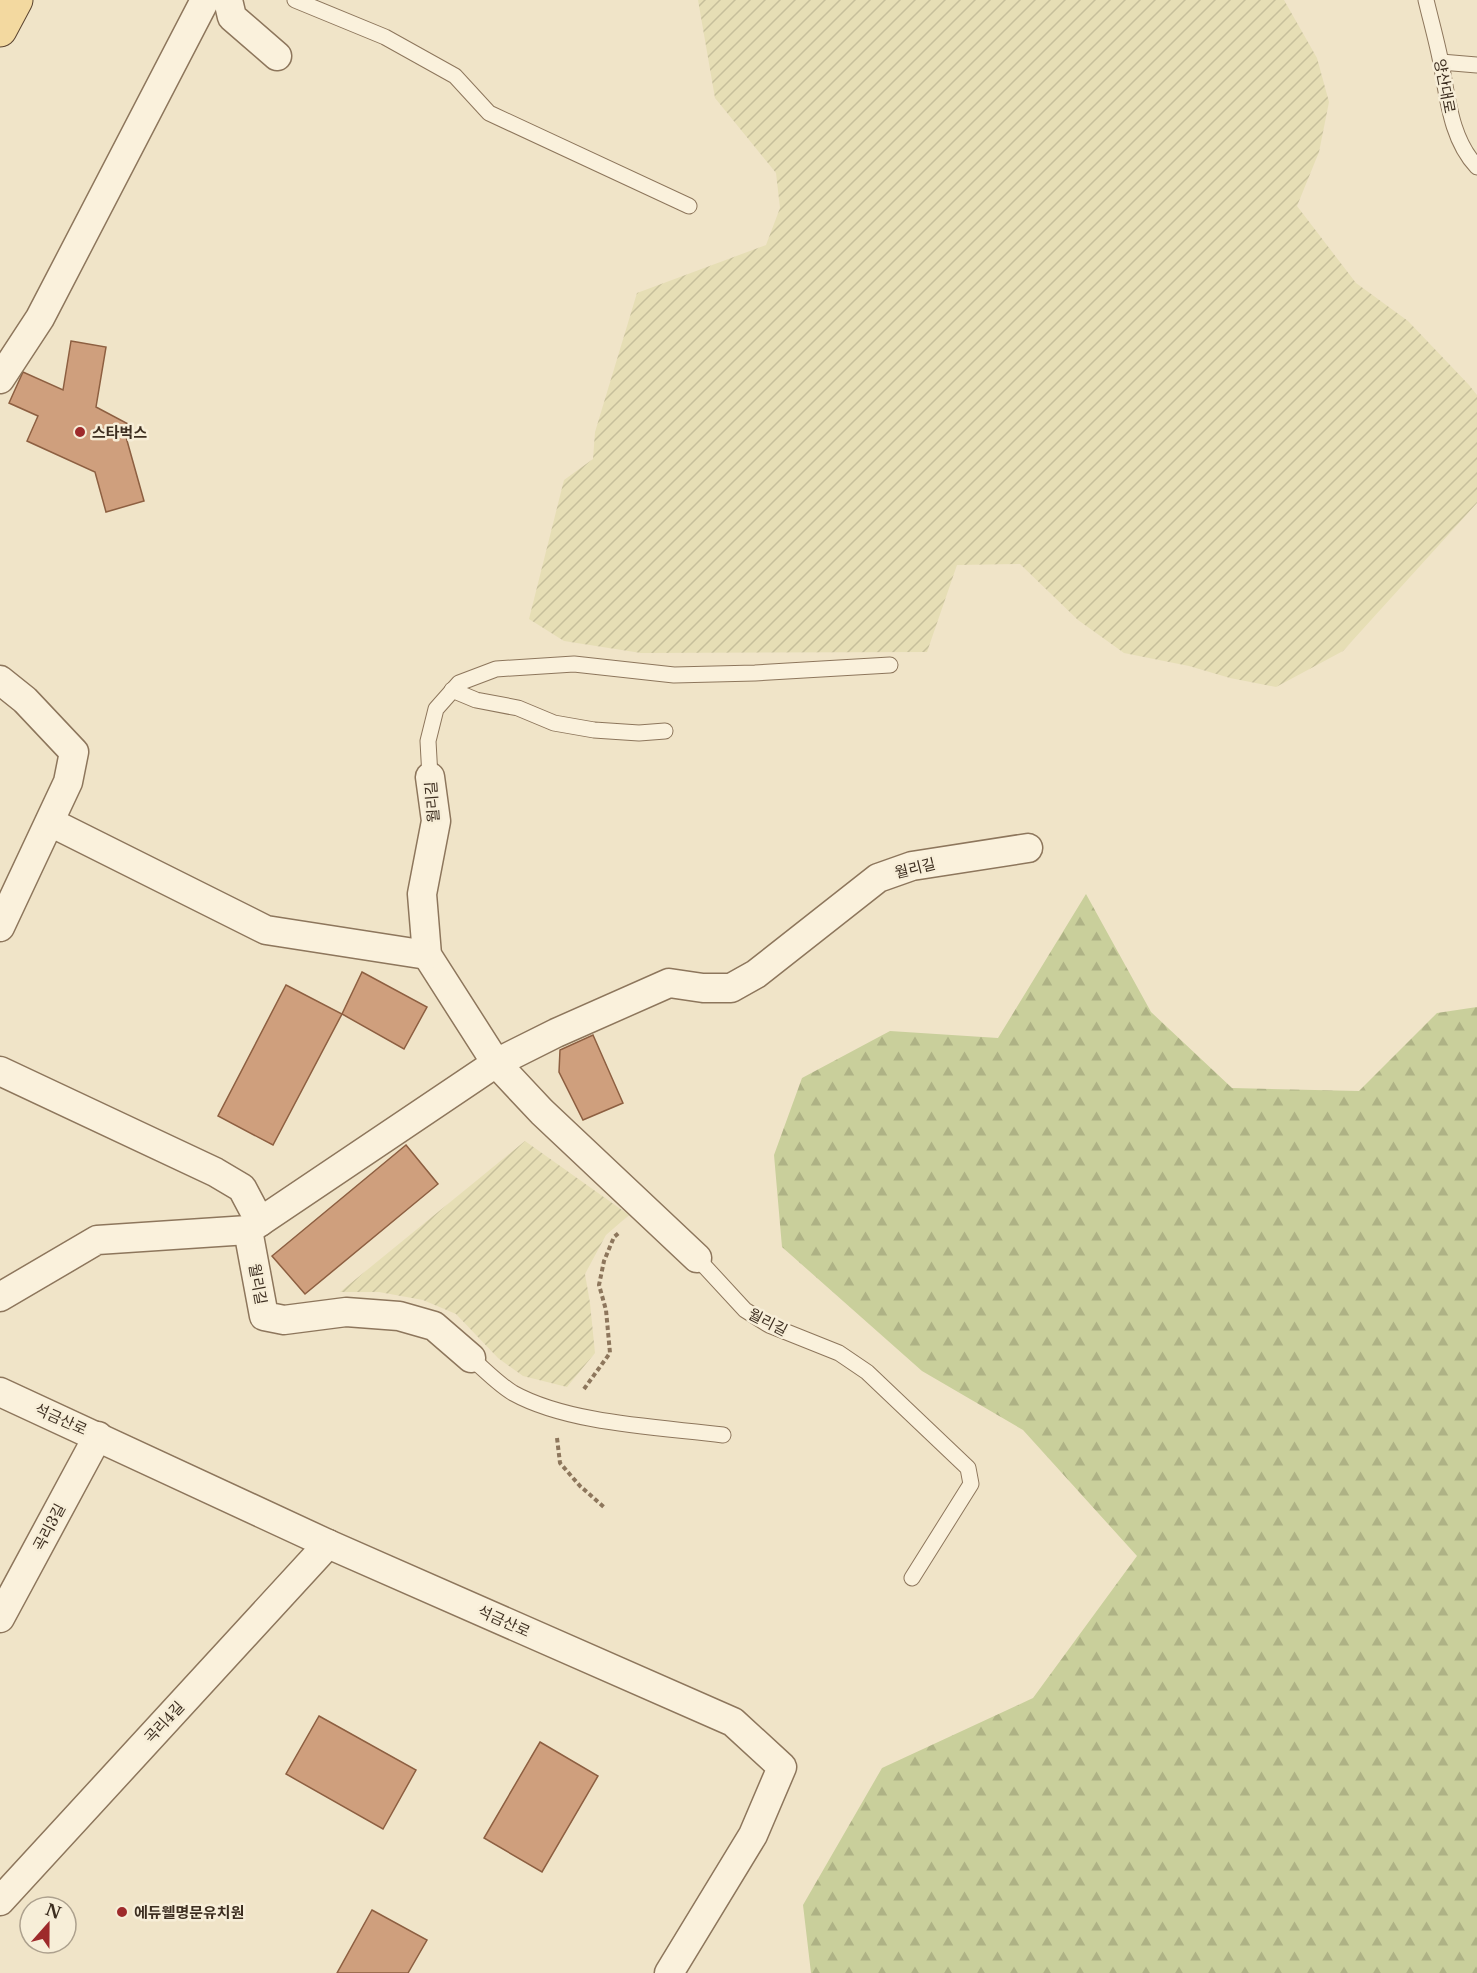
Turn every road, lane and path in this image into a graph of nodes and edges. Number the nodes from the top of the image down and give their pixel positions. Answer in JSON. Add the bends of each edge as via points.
{"nodes":[{"id":1,"x":16,"y":0,"type":"edge"},
{"id":2,"x":205,"y":0,"type":"edge"},
{"id":3,"x":228,"y":0,"type":"edge"},
{"id":4,"x":295,"y":0,"type":"edge"},
{"id":5,"x":1426,"y":0,"type":"edge"},
{"id":6,"x":0,"y":30,"type":"edge"},
{"id":7,"x":277,"y":56,"type":"dead end"},
{"id":8,"x":1441,"y":62,"type":"junction"},
{"id":9,"x":1477,"y":65,"type":"edge"},
{"id":10,"x":1477,"y":167,"type":"edge"},
{"id":11,"x":689,"y":206,"type":"dead end"},
{"id":12,"x":0,"y":379,"type":"edge"},
{"id":13,"x":890,"y":665,"type":"dead end"},
{"id":14,"x":0,"y":680,"type":"edge"},
{"id":15,"x":452,"y":690,"type":"junction"},
{"id":16,"x":664,"y":731,"type":"dead end"},
{"id":17,"x":430,"y":777,"type":"joint"},
{"id":18,"x":50,"y":822,"type":"junction"},
{"id":19,"x":1028,"y":848,"type":"dead end"},
{"id":20,"x":0,"y":927,"type":"edge"},
{"id":21,"x":427,"y":955,"type":"junction"},
{"id":22,"x":496,"y":1063,"type":"junction"},
{"id":23,"x":0,"y":1071,"type":"edge"},
{"id":24,"x":645,"y":1209,"type":"junction"},
{"id":25,"x":254,"y":1226,"type":"junction"},
{"id":26,"x":697,"y":1258,"type":"joint"},
{"id":27,"x":0,"y":1297,"type":"edge"},
{"id":28,"x":471,"y":1358,"type":"joint"},
{"id":29,"x":0,"y":1392,"type":"edge"},
{"id":30,"x":548,"y":1409,"type":"junction"},
{"id":31,"x":568,"y":1413,"type":"junction"},
{"id":32,"x":723,"y":1435,"type":"dead end"},
{"id":33,"x":98,"y":1436,"type":"junction"},
{"id":34,"x":605,"y":1508,"type":"dead end"},
{"id":35,"x":328,"y":1544,"type":"junction"},
{"id":36,"x":912,"y":1578,"type":"dead end"},
{"id":37,"x":0,"y":1618,"type":"edge"},
{"id":38,"x":0,"y":1900,"type":"edge"},
{"id":39,"x":669,"y":1973,"type":"edge"}],
"edges":[{"from":1,"to":6,"type":"main road"},
{"from":2,"to":12,"type":"street","via":[[40,318]]},
{"from":3,"to":7,"type":"street","via":[[232,17]]},
{"from":4,"to":11,"type":"lane","via":[[385,37],[455,76],[489,113]]},
{"from":5,"to":8,"type":"lane","name":"양산대로"},
{"from":8,"to":9,"type":"lane"},
{"from":8,"to":10,"type":"lane","name":"양산대로","via":[[1453,124],[1466,155]]},
{"from":13,"to":15,"type":"lane","name":"월리길","via":[[674,675],[574,664],[496,669],[459,683]]},
{"from":14,"to":18,"type":"street","via":[[25,700],[74,752],[68,782]]},
{"from":15,"to":16,"type":"lane","via":[[564,725],[639,733]]},
{"from":15,"to":17,"type":"lane","name":"월리길","via":[[436,709],[428,741]]},
{"from":17,"to":21,"type":"street","name":"월리길","via":[[436,821],[422,894]]},
{"from":18,"to":20,"type":"street"},
{"from":18,"to":21,"type":"street","via":[[266,930]]},
{"from":19,"to":22,"type":"street","name":"월리길","via":[[912,866],[878,878],[756,974],[730,988],[669,983]]},
{"from":21,"to":22,"type":"street","name":"월리길"},
{"from":22,"to":24,"type":"street","name":"월리길"},
{"from":22,"to":25,"type":"street","name":"월리길"},
{"from":23,"to":25,"type":"street","via":[[224,1177],[242,1188]]},
{"from":24,"to":26,"type":"street","name":"월리길"},
{"from":24,"to":31,"type":"path","via":[[614,1237],[604,1261],[598,1284],[606,1311],[610,1353]]},
{"from":25,"to":27,"type":"street","via":[[97,1240]]},
{"from":25,"to":28,"type":"street","name":"월리길","via":[[264,1316],[284,1320],[346,1312],[399,1316],[434,1326]]},
{"from":26,"to":36,"type":"lane","name":"월리길","via":[[745,1310],[769,1325],[839,1353],[867,1372],[968,1468],[970,1484]]},
{"from":28,"to":30,"type":"lane","name":"월리길","via":[[512,1392]]},
{"from":29,"to":33,"type":"street","name":"석금산로"},
{"from":30,"to":31,"type":"lane","name":"월리길"},
{"from":30,"to":34,"type":"path","via":[[560,1463]]},
{"from":31,"to":32,"type":"lane","name":"월리길"},
{"from":33,"to":35,"type":"street","name":"석금산로"},
{"from":33,"to":37,"type":"street","name":"곡리3길"},
{"from":35,"to":38,"type":"street","name":"곡리4길"},
{"from":35,"to":39,"type":"street","name":"석금산로","via":[[733,1722],[782,1767],[753,1835]]}]}
